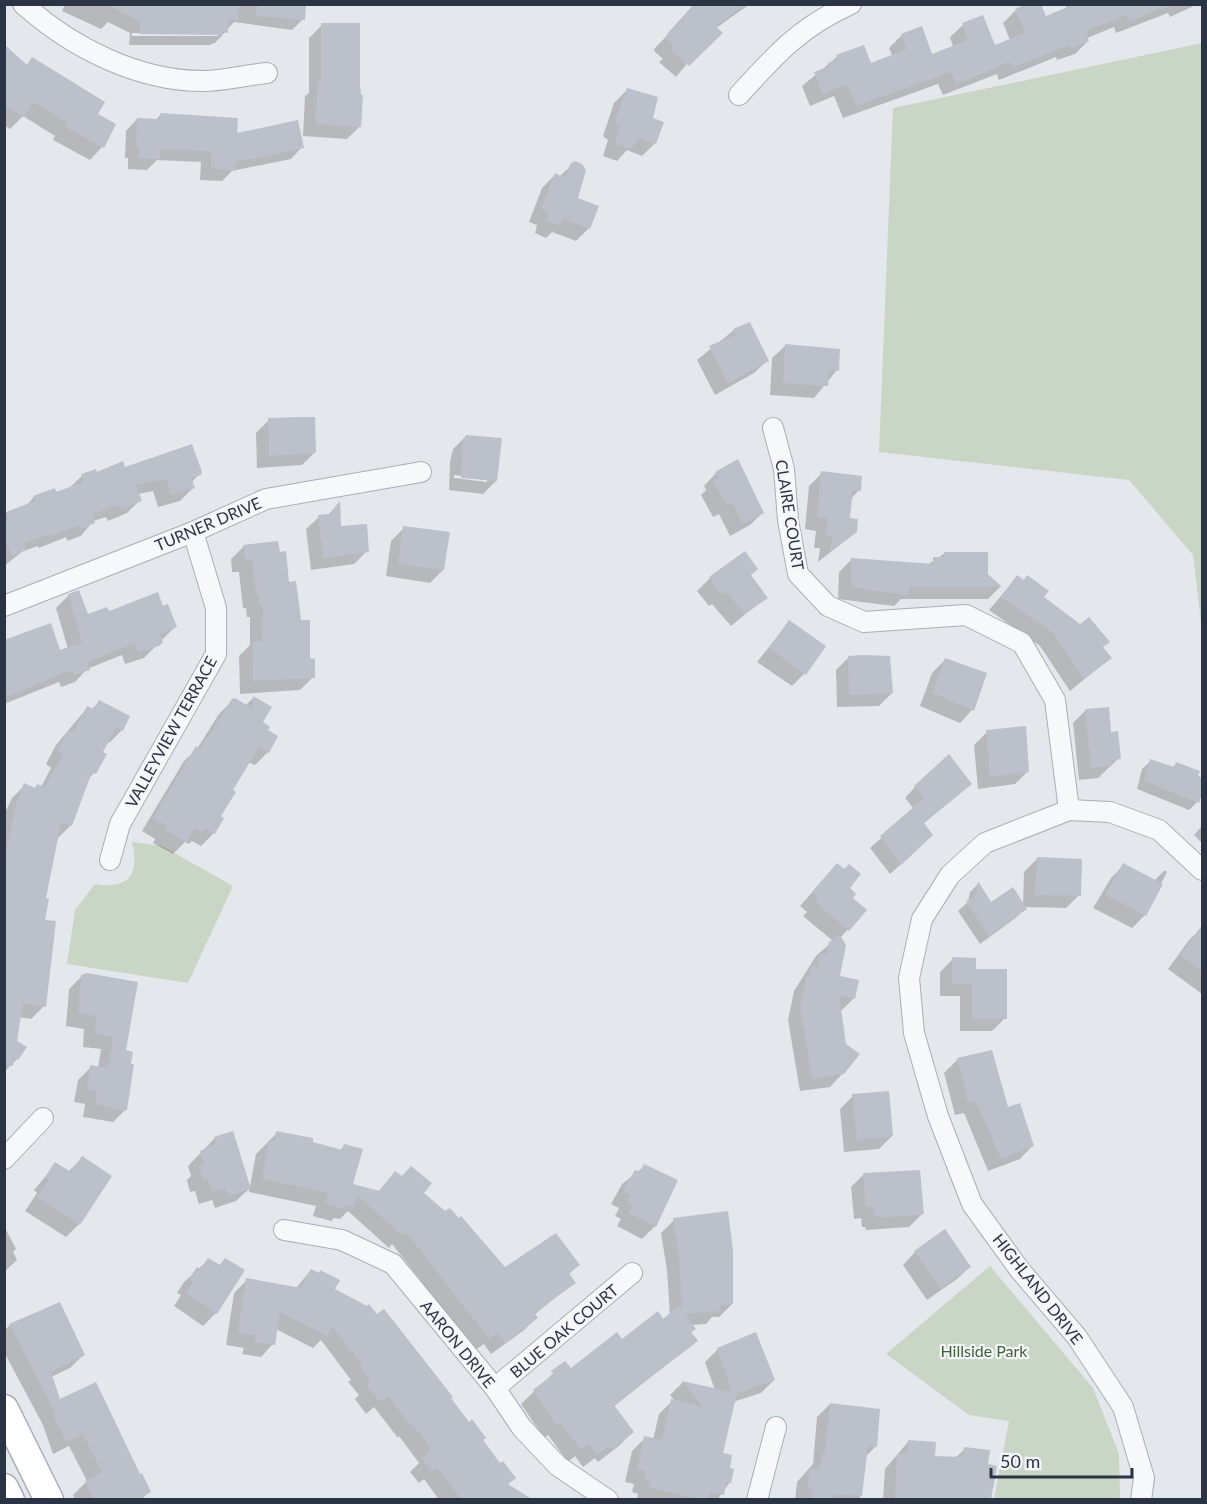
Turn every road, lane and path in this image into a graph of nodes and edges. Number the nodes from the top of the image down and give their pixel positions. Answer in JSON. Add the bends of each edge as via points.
{"nodes":[{"id":1,"x":22,"y":4,"type":"edge"},
{"id":2,"x":851,"y":4,"type":"edge"},
{"id":3,"x":267,"y":73,"type":"dead end"},
{"id":4,"x":739,"y":95,"type":"dead end"},
{"id":5,"x":772,"y":428,"type":"dead end"},
{"id":6,"x":421,"y":472,"type":"dead end"},
{"id":7,"x":193,"y":532,"type":"junction"},
{"id":8,"x":4,"y":606,"type":"edge"},
{"id":9,"x":1069,"y":810,"type":"junction"},
{"id":10,"x":111,"y":860,"type":"dead end"},
{"id":11,"x":1203,"y":870,"type":"edge"},
{"id":12,"x":43,"y":1118,"type":"dead end"},
{"id":13,"x":4,"y":1159,"type":"edge"},
{"id":14,"x":284,"y":1230,"type":"dead end"},
{"id":15,"x":632,"y":1273,"type":"dead end"},
{"id":16,"x":495,"y":1388,"type":"junction"},
{"id":17,"x":4,"y":1409,"type":"edge"},
{"id":18,"x":776,"y":1428,"type":"dead end"},
{"id":19,"x":4,"y":1488,"type":"edge"},
{"id":20,"x":10,"y":1500,"type":"edge"},
{"id":21,"x":49,"y":1500,"type":"edge"},
{"id":22,"x":608,"y":1500,"type":"edge"},
{"id":23,"x":757,"y":1500,"type":"edge"},
{"id":24,"x":1141,"y":1500,"type":"edge"}],
"edges":[{"from":1,"to":3,"type":"street","via":[[47,26],[133,69],[166,78],[204,81]]},
{"from":2,"to":4,"type":"street","via":[[821,18],[785,45]]},
{"from":5,"to":9,"type":"street","name":"CLAIRE COURT","via":[[784,469],[798,574],[828,606],[864,622],[966,615],[1022,643],[1055,700]]},
{"from":6,"to":7,"type":"street","name":"TURNER DRIVE","via":[[266,499]]},
{"from":7,"to":8,"type":"street","name":"TURNER DRIVE"},
{"from":7,"to":10,"type":"street","name":"VALLEYVIEW TERRACE","via":[[216,608],[216,654],[120,824]]},
{"from":9,"to":11,"type":"street","name":"HIGHLAND DRIVE","via":[[1110,812],[1159,830]]},
{"from":9,"to":24,"type":"street","name":"HIGHLAND DRIVE","via":[[985,843],[950,875],[922,919],[909,978],[913,1022],[938,1116],[972,1204],[1019,1269],[1077,1337],[1123,1407],[1144,1478]]},
{"from":12,"to":13,"type":"street"},
{"from":14,"to":16,"type":"street","name":"AARON DRIVE","via":[[342,1240],[393,1264]]},
{"from":15,"to":16,"type":"street","name":"BLUE OAK COURT"},
{"from":16,"to":22,"type":"street","name":"AARON DRIVE","via":[[522,1428],[558,1466]]},
{"from":17,"to":21,"type":"main road"},
{"from":18,"to":23,"type":"street"},
{"from":19,"to":20,"type":"main road"}]}
